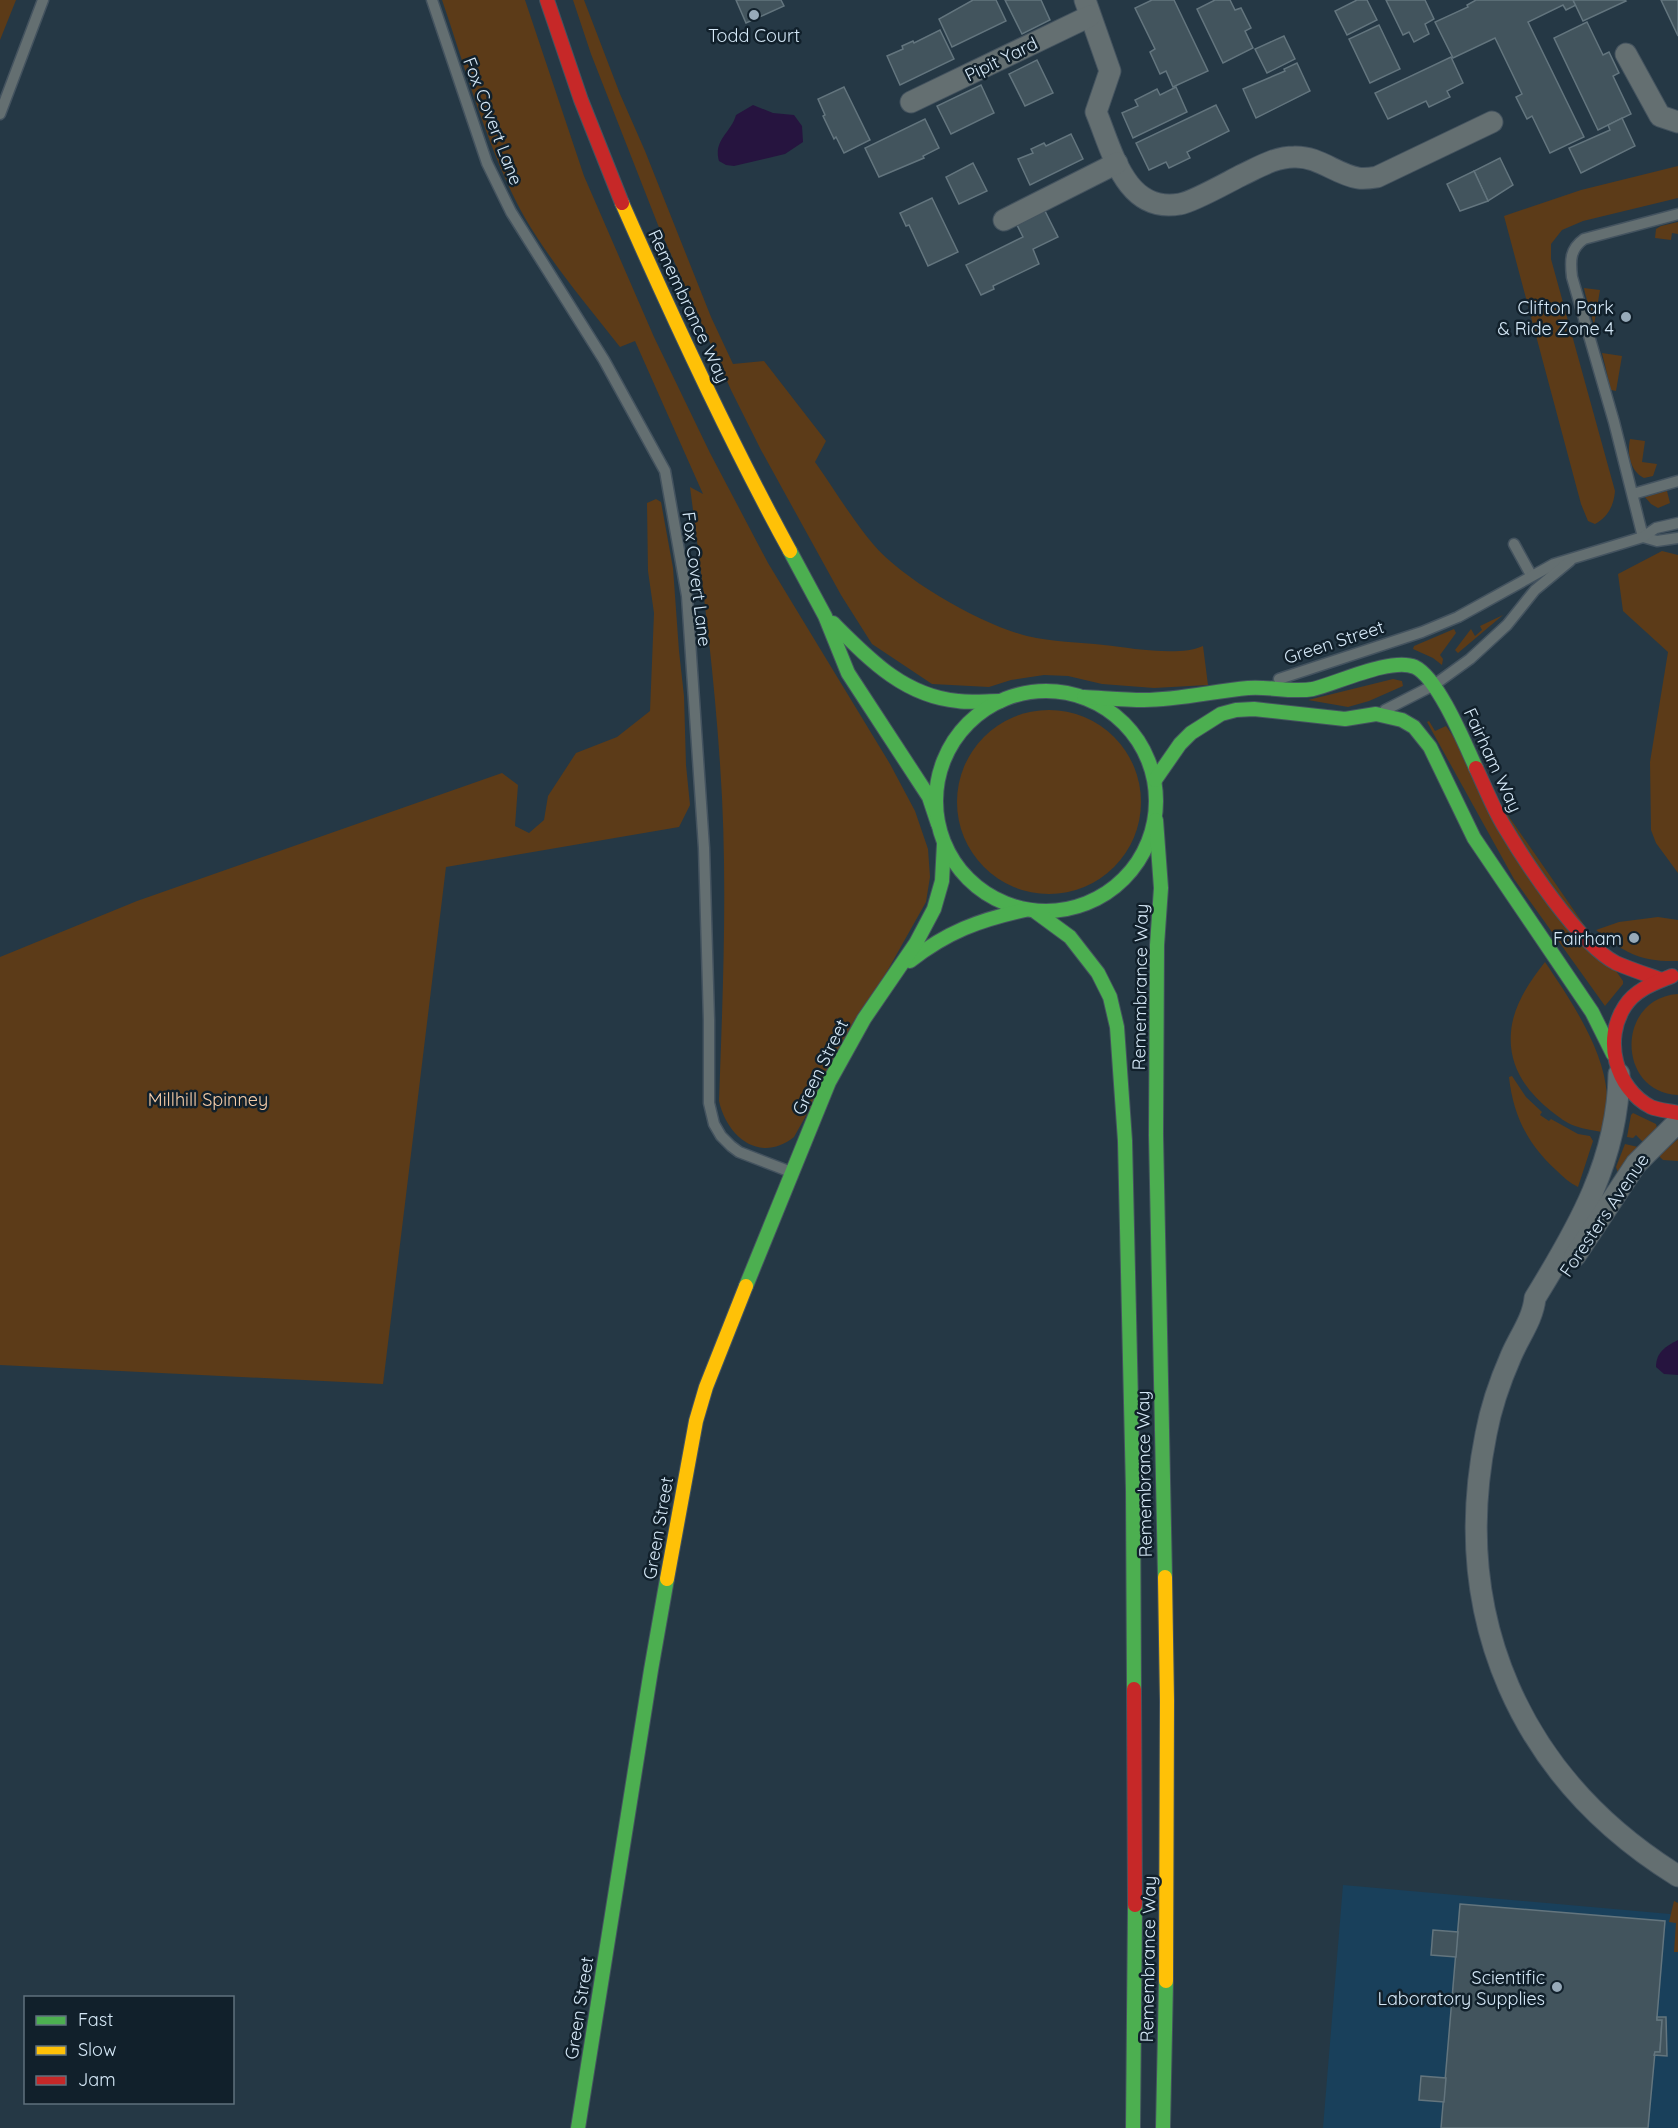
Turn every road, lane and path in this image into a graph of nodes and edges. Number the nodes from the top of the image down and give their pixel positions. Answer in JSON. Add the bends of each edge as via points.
{"nodes":[{"id":1,"x":43,"y":0,"type":"edge"},
{"id":2,"x":432,"y":0,"type":"edge"},
{"id":3,"x":547,"y":0,"type":"edge"},
{"id":4,"x":1088,"y":8,"type":"edge"},
{"id":5,"x":1626,"y":54,"type":"dead end"},
{"id":6,"x":911,"y":102,"type":"dead end"},
{"id":7,"x":0,"y":114,"type":"edge"},
{"id":8,"x":1492,"y":122,"type":"dead end"},
{"id":9,"x":1678,"y":122,"type":"edge"},
{"id":10,"x":1117,"y":163,"type":"junction"},
{"id":11,"x":1678,"y":214,"type":"edge"},
{"id":12,"x":1004,"y":220,"type":"dead end"},
{"id":13,"x":1678,"y":481,"type":"edge"},
{"id":14,"x":1633,"y":494,"type":"junction"},
{"id":15,"x":1678,"y":523,"type":"edge"},
{"id":16,"x":1643,"y":537,"type":"junction"},
{"id":17,"x":1678,"y":538,"type":"edge"},
{"id":18,"x":1514,"y":544,"type":"dead end"},
{"id":19,"x":1577,"y":556,"type":"junction"},
{"id":20,"x":1532,"y":575,"type":"junction"},
{"id":21,"x":825,"y":616,"type":"junction"},
{"id":22,"x":1434,"y":685,"type":"junction"},
{"id":23,"x":1250,"y":688,"type":"junction"},
{"id":24,"x":1084,"y":697,"type":"junction"},
{"id":25,"x":1000,"y":701,"type":"junction"},
{"id":26,"x":1376,"y":714,"type":"junction"},
{"id":27,"x":1155,"y":780,"type":"junction"},
{"id":28,"x":1156,"y":820,"type":"junction"},
{"id":29,"x":938,"y":824,"type":"junction"},
{"id":30,"x":944,"y":843,"type":"junction"},
{"id":31,"x":1031,"y":911,"type":"junction"},
{"id":32,"x":896,"y":972,"type":"junction"},
{"id":33,"x":1678,"y":975,"type":"edge"},
{"id":34,"x":1659,"y":979,"type":"junction"},
{"id":35,"x":1616,"y":1064,"type":"junction"},
{"id":36,"x":1678,"y":1113,"type":"edge"},
{"id":37,"x":1678,"y":1122,"type":"edge"},
{"id":38,"x":791,"y":1172,"type":"junction"},
{"id":39,"x":1534,"y":1310,"type":"junction"},
{"id":40,"x":1678,"y":1876,"type":"edge"},
{"id":41,"x":578,"y":2128,"type":"edge"},
{"id":42,"x":1133,"y":2128,"type":"edge"},
{"id":43,"x":1163,"y":2128,"type":"edge"}],
"edges":[{"from":1,"to":7,"type":"lane"},
{"from":2,"to":38,"type":"lane","name":"Fox Covert Lane","via":[[487,163],[511,212],[604,360],[665,471],[687,596],[704,848],[709,1103],[714,1124],[731,1146]]},
{"from":3,"to":21,"type":"main road","name":"Remembrance Way","via":[[621,201],[686,347],[754,486]]},
{"from":4,"to":6,"type":"street","name":"Pipit Yard"},
{"from":4,"to":10,"type":"street","via":[[1110,71],[1096,112]]},
{"from":5,"to":9,"type":"street","via":[[1660,117]]},
{"from":8,"to":10,"type":"street","via":[[1377,177],[1348,176],[1324,163],[1293,157],[1272,161],[1181,204],[1147,201],[1134,192]]},
{"from":10,"to":12,"type":"street"},
{"from":11,"to":14,"type":"lane","via":[[1584,239],[1571,254],[1572,277]]},
{"from":13,"to":14,"type":"lane"},
{"from":14,"to":16,"type":"lane"},
{"from":15,"to":16,"type":"lane","via":[[1656,528]]},
{"from":16,"to":17,"type":"lane"},
{"from":16,"to":19,"type":"lane","name":"Green Street"},
{"from":18,"to":20,"type":"lane"},
{"from":19,"to":20,"type":"lane","name":"Green Street"},
{"from":19,"to":22,"type":"lane","name":"Green Street","via":[[1535,590],[1494,639]]},
{"from":20,"to":23,"type":"lane","name":"Green Street","via":[[1458,617],[1422,632]]},
{"from":21,"to":25,"type":"main road","name":"Remembrance Way","via":[[902,686],[956,701]]},
{"from":21,"to":29,"type":"main road","name":"Remembrance Way","via":[[848,673],[929,797]]},
{"from":22,"to":23,"type":"main road","name":"Fairham Way","via":[[1414,667],[1400,664],[1311,688]]},
{"from":22,"to":26,"type":"lane","name":"Green Street"},
{"from":22,"to":34,"type":"main road","name":"Fairham Way","via":[[1452,714],[1503,825],[1550,895],[1572,923],[1615,962]]},
{"from":23,"to":24,"type":"main road","name":"Green Street","via":[[1145,700]]},
{"from":24,"to":25,"type":"main road","via":[[1042,690]]},
{"from":24,"to":27,"type":"main road","name":"Remembrance Way","via":[[1109,710],[1130,729],[1146,752]]},
{"from":25,"to":29,"type":"main road","via":[[975,717],[955,739],[942,765],[936,794]]},
{"from":26,"to":27,"type":"main road","name":"Green Street","via":[[1345,719],[1254,709],[1221,714],[1180,744]]},
{"from":26,"to":35,"type":"main road","via":[[1402,720],[1422,735],[1474,838],[1592,1012]]},
{"from":27,"to":28,"type":"main road","name":"Remembrance Way"},
{"from":28,"to":31,"type":"main road","via":[[1145,851],[1126,878],[1100,898],[1069,910]]},
{"from":28,"to":43,"type":"main road","name":"Remembrance Way","via":[[1161,888],[1156,1135],[1167,1701]]},
{"from":29,"to":30,"type":"main road"},
{"from":30,"to":31,"type":"main road","via":[[954,863],[976,887],[1004,904]]},
{"from":30,"to":32,"type":"main road","name":"Green Street","via":[[942,881],[934,909]]},
{"from":31,"to":32,"type":"main road","name":"Green Street","via":[[983,919],[950,932]]},
{"from":31,"to":42,"type":"main road","name":"Remembrance Way","via":[[1070,937],[1098,973],[1110,997],[1117,1027],[1125,1141],[1133,1491]]},
{"from":32,"to":38,"type":"main road","name":"Green Street","via":[[846,1050]]},
{"from":33,"to":34,"type":"main road"},
{"from":34,"to":35,"type":"main road","via":[[1636,993],[1619,1014],[1615,1027]]},
{"from":35,"to":36,"type":"main road","via":[[1628,1088],[1640,1100]]},
{"from":35,"to":39,"type":"street","name":"Foresters Avenue","via":[[1617,1111],[1601,1173],[1573,1233],[1535,1298]]},
{"from":37,"to":39,"type":"street","name":"Foresters Avenue","via":[[1636,1164],[1544,1305]]},
{"from":38,"to":41,"type":"main road","name":"Green Street","via":[[696,1421],[651,1671]]},
{"from":39,"to":40,"type":"street","name":"Foresters Avenue","via":[[1497,1392],[1478,1482],[1478,1563],[1493,1649],[1534,1737],[1572,1788],[1618,1834]]}]}
